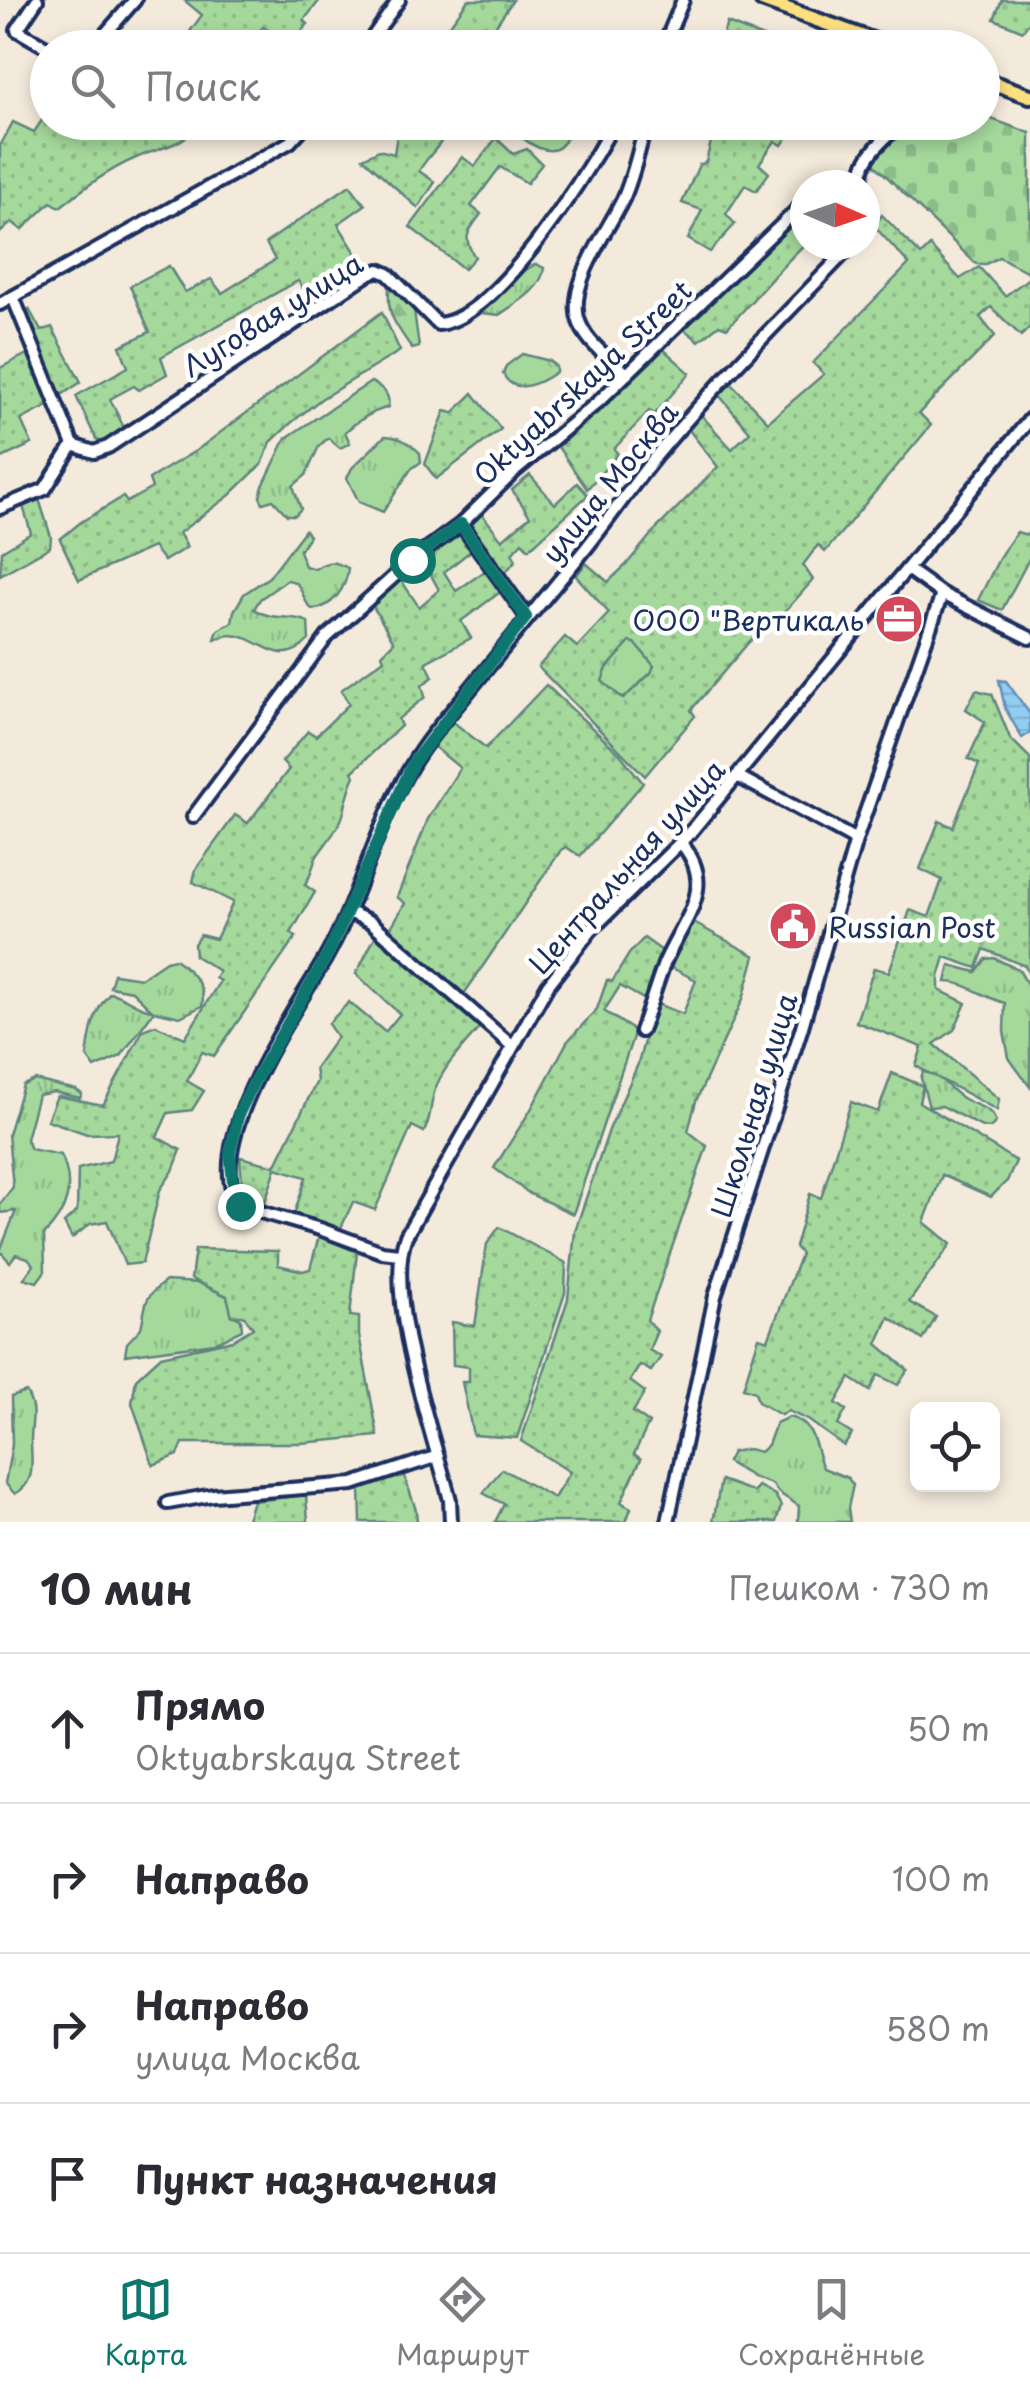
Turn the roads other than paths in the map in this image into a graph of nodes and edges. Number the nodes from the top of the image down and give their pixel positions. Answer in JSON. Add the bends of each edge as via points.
{"nodes":[{"id":1,"x":37,"y":0,"type":"edge"},
{"id":2,"x":135,"y":0,"type":"edge"},
{"id":3,"x":400,"y":0,"type":"edge"},
{"id":4,"x":683,"y":0,"type":"edge"},
{"id":5,"x":762,"y":0,"type":"edge"},
{"id":6,"x":109,"y":30,"type":"edge"},
{"id":7,"x":379,"y":30,"type":"edge"},
{"id":8,"x":669,"y":30,"type":"edge"},
{"id":9,"x":844,"y":30,"type":"edge"},
{"id":10,"x":30,"y":38,"type":"edge"},
{"id":11,"x":1000,"y":85,"type":"edge"},
{"id":12,"x":1030,"y":96,"type":"edge"},
{"id":13,"x":292,"y":140,"type":"edge"},
{"id":14,"x":604,"y":140,"type":"edge"},
{"id":15,"x":641,"y":140,"type":"edge"},
{"id":16,"x":884,"y":140,"type":"edge"},
{"id":17,"x":863,"y":170,"type":"edge"},
{"id":18,"x":790,"y":216,"type":"edge"},
{"id":19,"x":837,"y":260,"type":"edge"},
{"id":20,"x":13,"y":297,"type":"junction"},
{"id":21,"x":0,"y":304,"type":"edge"},
{"id":22,"x":627,"y":374,"type":"junction"},
{"id":23,"x":1030,"y":420,"type":"edge"},
{"id":24,"x":73,"y":445,"type":"junction"},
{"id":25,"x":0,"y":508,"type":"edge"},
{"id":26,"x":461,"y":524,"type":"junction"},
{"id":27,"x":906,"y":569,"type":"junction"},
{"id":28,"x":942,"y":594,"type":"junction"},
{"id":29,"x":526,"y":617,"type":"junction"},
{"id":30,"x":1030,"y":638,"type":"edge"},
{"id":31,"x":737,"y":776,"type":"junction"},
{"id":32,"x":193,"y":818,"type":"dead end"},
{"id":33,"x":856,"y":840,"type":"junction"},
{"id":34,"x":681,"y":843,"type":"junction"},
{"id":35,"x":349,"y":912,"type":"junction"},
{"id":36,"x":641,"y":1031,"type":"dead end"},
{"id":37,"x":512,"y":1046,"type":"junction"},
{"id":38,"x":399,"y":1254,"type":"junction"},
{"id":39,"x":438,"y":1456,"type":"junction"},
{"id":40,"x":168,"y":1503,"type":"dead end"},
{"id":41,"x":451,"y":1522,"type":"edge"},
{"id":42,"x":668,"y":1522,"type":"edge"}],
"edges":[{"from":1,"to":10,"type":"street","via":[[17,30]]},
{"from":2,"to":6,"type":"street"},
{"from":3,"to":7,"type":"street"},
{"from":4,"to":8,"type":"street"},
{"from":5,"to":9,"type":"main road"},
{"from":11,"to":12,"type":"main road"},
{"from":13,"to":20,"type":"street"},
{"from":14,"to":24,"type":"street","name":"Луговая улица","via":[[530,249],[459,318],[438,324],[379,270],[108,447],[94,452]]},
{"from":15,"to":22,"type":"street","via":[[625,194],[577,296],[580,325]]},
{"from":16,"to":17,"type":"street"},
{"from":18,"to":22,"type":"street","name":"Oktyabrskaya Street"},
{"from":19,"to":29,"type":"street","name":"улица Москва","via":[[724,377]]},
{"from":20,"to":21,"type":"street"},
{"from":20,"to":24,"type":"street"},
{"from":22,"to":26,"type":"street","name":"Oktyabrskaya Street"},
{"from":23,"to":27,"type":"street","name":"Центральная улица"},
{"from":24,"to":25,"type":"street","via":[[45,489]]},
{"from":26,"to":29,"type":"street"},
{"from":26,"to":32,"type":"street","name":"Oktyabrskaya Street","via":[[327,637]]},
{"from":27,"to":28,"type":"street"},
{"from":27,"to":31,"type":"street","name":"Центральная улица"},
{"from":28,"to":30,"type":"street"},
{"from":28,"to":33,"type":"street","name":"Школьная улица"},
{"from":29,"to":35,"type":"street","name":"улица Москва","via":[[413,763]]},
{"from":31,"to":33,"type":"street"},
{"from":31,"to":34,"type":"street","name":"Центральная улица"},
{"from":33,"to":42,"type":"street","name":"Школьная улица","via":[[715,1296]]},
{"from":34,"to":36,"type":"street","via":[[694,858],[698,890]]},
{"from":34,"to":37,"type":"street","name":"Центральная улица","via":[[592,930]]},
{"from":35,"to":37,"type":"street","via":[[371,922]]},
{"from":35,"to":38,"type":"street","name":"улица Москва","via":[[239,1113],[230,1153],[235,1200]]},
{"from":37,"to":38,"type":"street","name":"Центральная улица"},
{"from":38,"to":39,"type":"street","via":[[414,1370]]},
{"from":39,"to":40,"type":"street","via":[[353,1484]]},
{"from":39,"to":41,"type":"street"}]}
